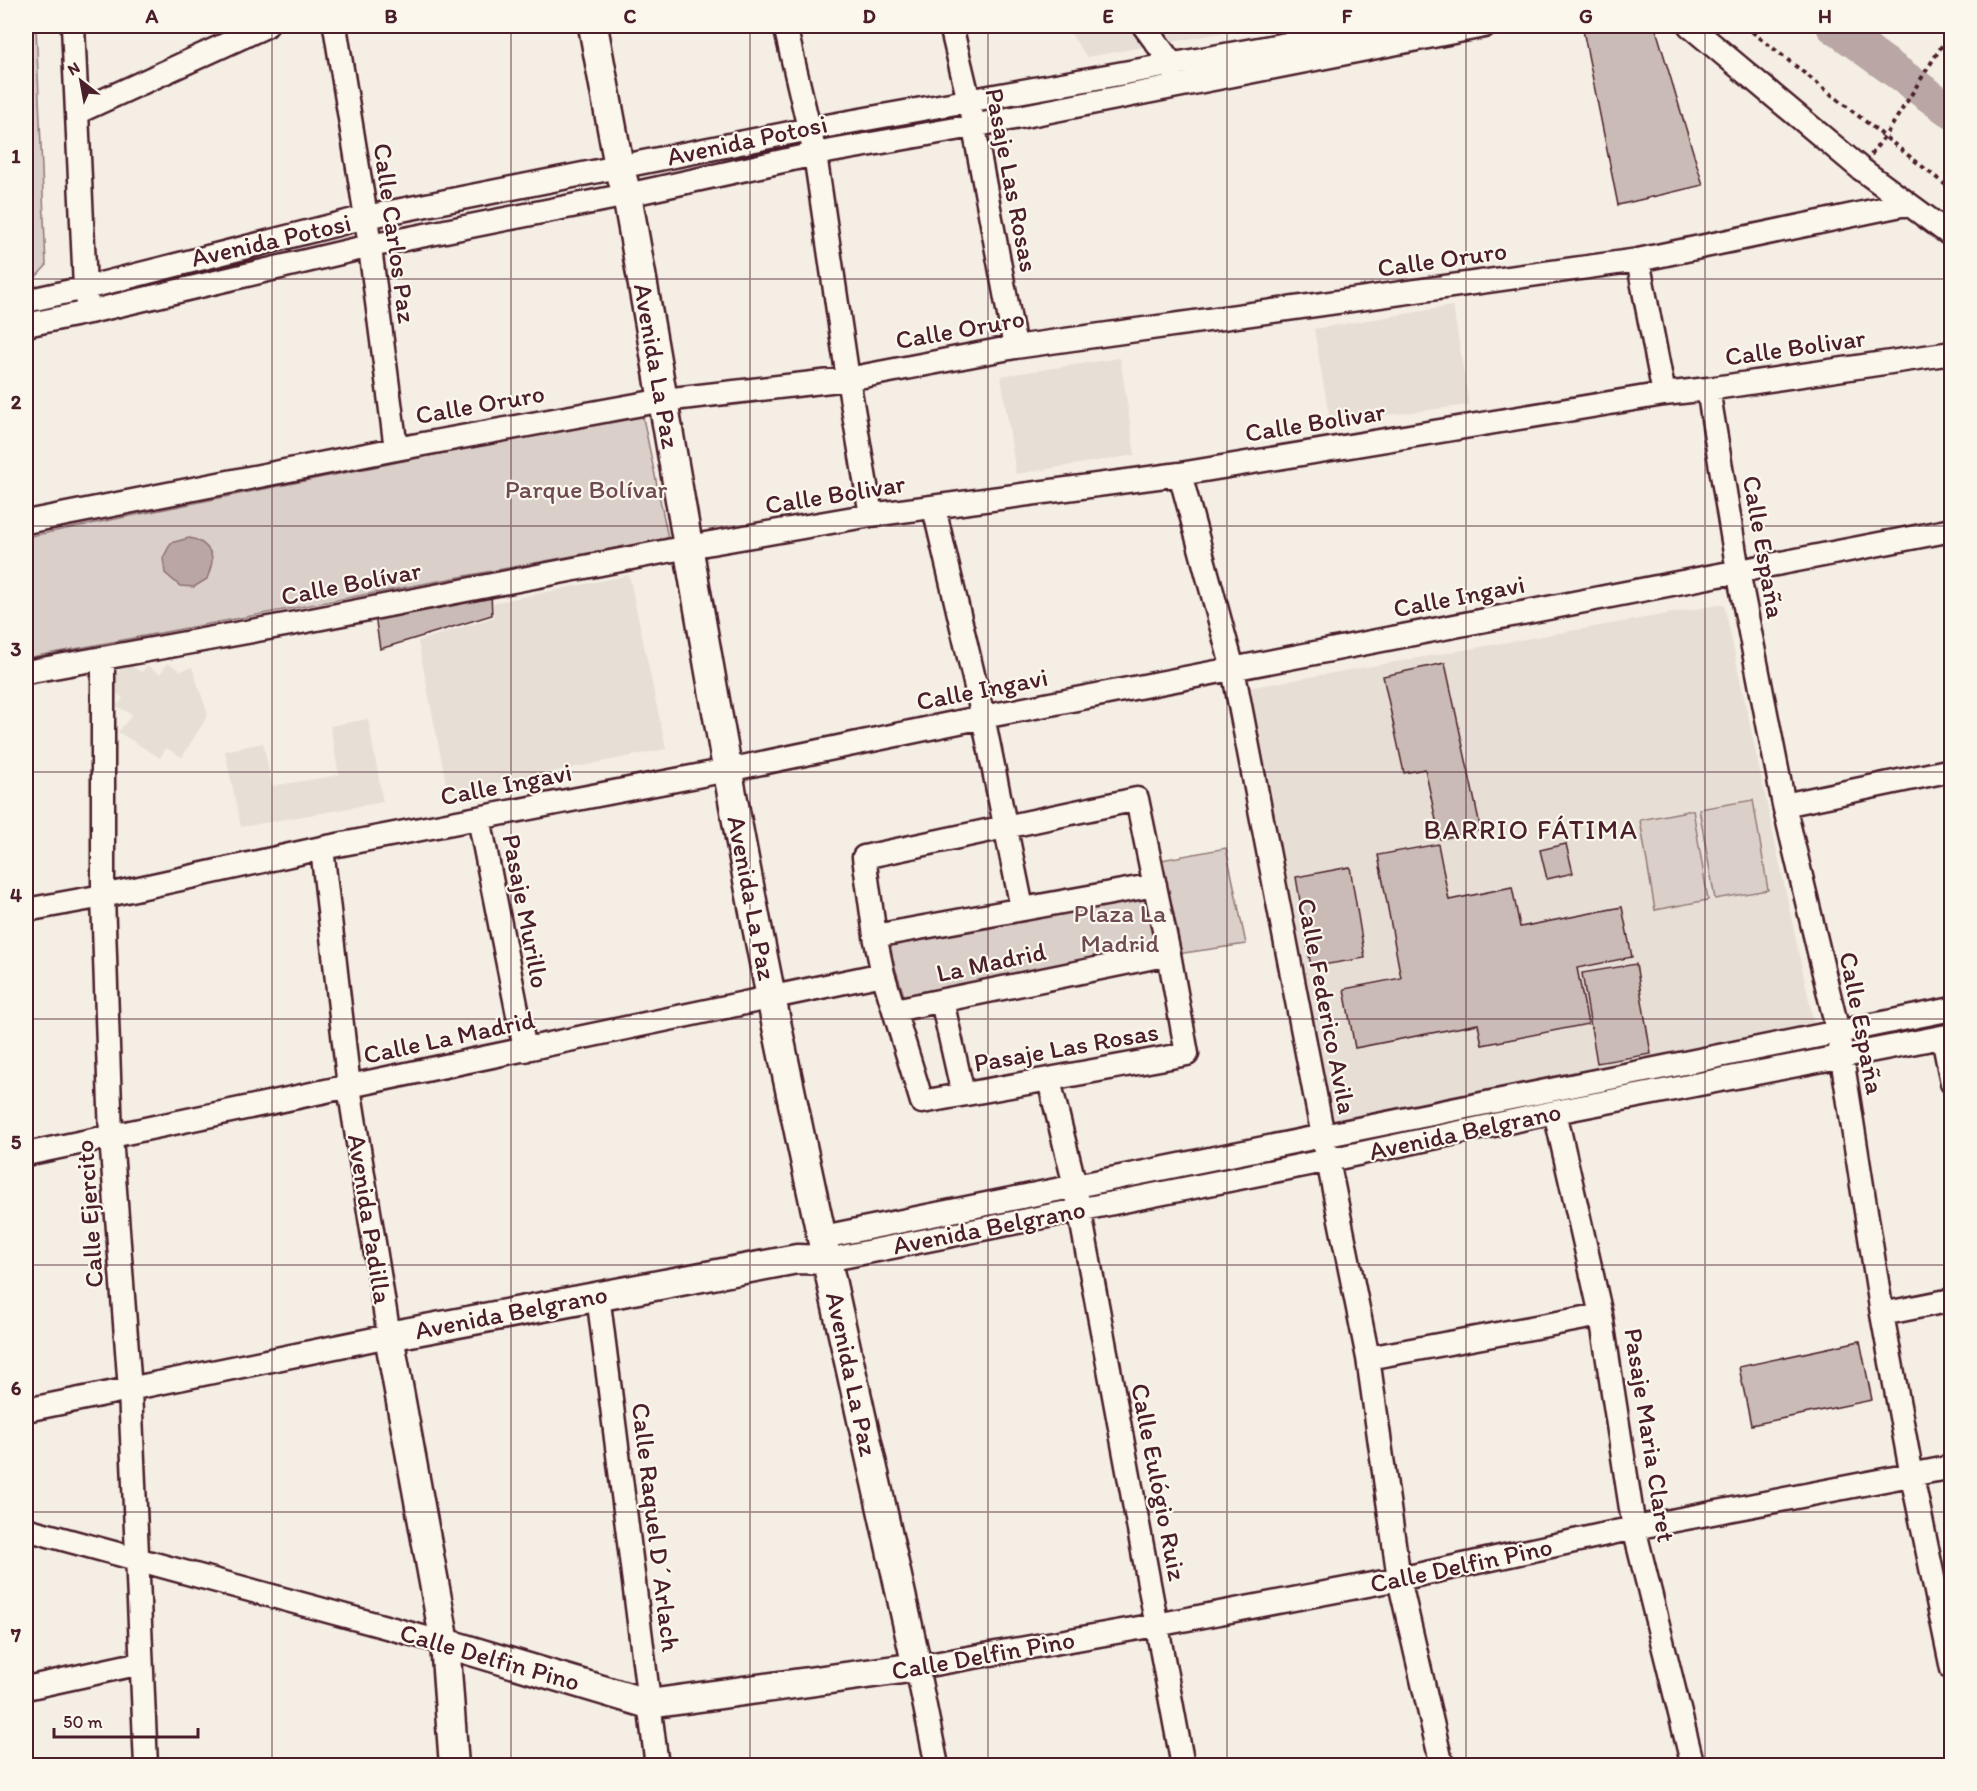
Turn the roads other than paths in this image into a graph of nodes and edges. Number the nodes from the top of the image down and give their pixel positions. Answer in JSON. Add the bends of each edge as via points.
{"nodes":[{"id":1,"x":73,"y":26,"type":"edge"},
{"id":2,"x":266,"y":26,"type":"edge"},
{"id":3,"x":335,"y":26,"type":"edge"},
{"id":4,"x":594,"y":26,"type":"edge"},
{"id":5,"x":785,"y":26,"type":"edge"},
{"id":6,"x":951,"y":26,"type":"edge"},
{"id":7,"x":1144,"y":26,"type":"edge"},
{"id":8,"x":1388,"y":26,"type":"edge"},
{"id":9,"x":1484,"y":26,"type":"edge"},
{"id":10,"x":1690,"y":26,"type":"edge"},
{"id":11,"x":1172,"y":64,"type":"junction"},
{"id":12,"x":1179,"y":86,"type":"junction"},
{"id":13,"x":969,"y":101,"type":"junction"},
{"id":14,"x":78,"y":112,"type":"junction"},
{"id":15,"x":974,"y":126,"type":"junction"},
{"id":16,"x":810,"y":129,"type":"junction"},
{"id":17,"x":815,"y":154,"type":"junction"},
{"id":18,"x":619,"y":166,"type":"junction"},
{"id":19,"x":627,"y":195,"type":"junction"},
{"id":20,"x":1906,"y":204,"type":"junction"},
{"id":21,"x":366,"y":217,"type":"junction"},
{"id":22,"x":1952,"y":236,"type":"edge"},
{"id":23,"x":370,"y":246,"type":"junction"},
{"id":24,"x":1638,"y":260,"type":"junction"},
{"id":25,"x":85,"y":288,"type":"junction"},
{"id":26,"x":26,"y":301,"type":"edge"},
{"id":27,"x":88,"y":312,"type":"junction"},
{"id":28,"x":26,"y":325,"type":"edge"},
{"id":29,"x":1015,"y":347,"type":"junction"},
{"id":30,"x":1952,"y":353,"type":"edge"},
{"id":31,"x":848,"y":379,"type":"junction"},
{"id":32,"x":1708,"y":389,"type":"junction"},
{"id":33,"x":1664,"y":394,"type":"junction"},
{"id":34,"x":664,"y":400,"type":"junction"},
{"id":35,"x":396,"y":449,"type":"junction"},
{"id":36,"x":1180,"y":474,"type":"junction"},
{"id":37,"x":934,"y":508,"type":"junction"},
{"id":38,"x":871,"y":515,"type":"junction"},
{"id":39,"x":26,"y":522,"type":"edge"},
{"id":40,"x":1952,"y":530,"type":"edge"},
{"id":41,"x":687,"y":547,"type":"junction"},
{"id":42,"x":1738,"y":571,"type":"junction"},
{"id":43,"x":103,"y":658,"type":"junction"},
{"id":44,"x":1233,"y":669,"type":"junction"},
{"id":45,"x":26,"y":672,"type":"edge"},
{"id":46,"x":983,"y":717,"type":"junction"},
{"id":47,"x":728,"y":770,"type":"junction"},
{"id":48,"x":1952,"y":770,"type":"edge"},
{"id":49,"x":1784,"y":805,"type":"junction"},
{"id":50,"x":479,"y":818,"type":"junction"},
{"id":51,"x":1006,"y":827,"type":"junction"},
{"id":52,"x":322,"y":848,"type":"junction"},
{"id":53,"x":1155,"y":885,"type":"junction"},
{"id":54,"x":104,"y":896,"type":"junction"},
{"id":55,"x":1022,"y":908,"type":"junction"},
{"id":56,"x":26,"y":910,"type":"edge"},
{"id":57,"x":875,"y":936,"type":"junction"},
{"id":58,"x":1169,"y":954,"type":"junction"},
{"id":59,"x":883,"y":974,"type":"junction"},
{"id":60,"x":771,"y":996,"type":"junction"},
{"id":61,"x":942,"y":1001,"type":"junction"},
{"id":62,"x":1952,"y":1009,"type":"edge"},
{"id":63,"x":895,"y":1010,"type":"junction"},
{"id":64,"x":1838,"y":1032,"type":"junction"},
{"id":65,"x":1947,"y":1036,"type":"edge"},
{"id":66,"x":525,"y":1050,"type":"junction"},
{"id":67,"x":1841,"y":1055,"type":"junction"},
{"id":68,"x":1049,"y":1080,"type":"junction"},
{"id":69,"x":1952,"y":1083,"type":"edge"},
{"id":70,"x":349,"y":1087,"type":"junction"},
{"id":71,"x":963,"y":1094,"type":"junction"},
{"id":72,"x":1555,"y":1112,"type":"junction"},
{"id":73,"x":1323,"y":1136,"type":"junction"},
{"id":74,"x":111,"y":1137,"type":"junction"},
{"id":75,"x":26,"y":1154,"type":"edge"},
{"id":76,"x":1329,"y":1160,"type":"junction"},
{"id":77,"x":1075,"y":1186,"type":"junction"},
{"id":78,"x":1079,"y":1210,"type":"junction"},
{"id":79,"x":825,"y":1248,"type":"junction"},
{"id":80,"x":598,"y":1295,"type":"junction"},
{"id":81,"x":1952,"y":1300,"type":"edge"},
{"id":82,"x":1882,"y":1314,"type":"junction"},
{"id":83,"x":1601,"y":1315,"type":"junction"},
{"id":84,"x":389,"y":1336,"type":"junction"},
{"id":85,"x":1368,"y":1358,"type":"junction"},
{"id":86,"x":130,"y":1390,"type":"junction"},
{"id":87,"x":26,"y":1410,"type":"edge"},
{"id":88,"x":1952,"y":1467,"type":"edge"},
{"id":89,"x":1912,"y":1476,"type":"junction"},
{"id":90,"x":26,"y":1528,"type":"edge"},
{"id":91,"x":1634,"y":1528,"type":"junction"},
{"id":92,"x":136,"y":1559,"type":"junction"},
{"id":93,"x":1399,"y":1579,"type":"junction"},
{"id":94,"x":1156,"y":1625,"type":"junction"},
{"id":95,"x":445,"y":1643,"type":"junction"},
{"id":96,"x":141,"y":1663,"type":"junction"},
{"id":97,"x":917,"y":1667,"type":"junction"},
{"id":98,"x":1952,"y":1669,"type":"edge"},
{"id":99,"x":26,"y":1688,"type":"edge"},
{"id":100,"x":649,"y":1704,"type":"junction"},
{"id":101,"x":146,"y":1766,"type":"edge"},
{"id":102,"x":454,"y":1766,"type":"edge"},
{"id":103,"x":657,"y":1766,"type":"edge"},
{"id":104,"x":937,"y":1766,"type":"edge"},
{"id":105,"x":1183,"y":1766,"type":"edge"},
{"id":106,"x":1442,"y":1766,"type":"edge"},
{"id":107,"x":1694,"y":1766,"type":"edge"}],
"edges":[{"from":1,"to":14,"type":"street"},
{"from":2,"to":14,"type":"street"},
{"from":3,"to":21,"type":"street","name":"Calle Carlos Paz"},
{"from":4,"to":18,"type":"main road","name":"Avenida La Paz"},
{"from":5,"to":16,"type":"street"},
{"from":6,"to":13,"type":"street","name":"Pasaje Las Rosas"},
{"from":7,"to":11,"type":"street"},
{"from":8,"to":11,"type":"street","name":"Avenida Potosi"},
{"from":9,"to":12,"type":"street","name":"Avenida Potosi"},
{"from":10,"to":20,"type":"street"},
{"from":11,"to":12,"type":"street"},
{"from":11,"to":13,"type":"street","name":"Avenida Potosi"},
{"from":12,"to":15,"type":"street","name":"Avenida Potosi"},
{"from":13,"to":15,"type":"street","name":"Pasaje Las Rosas"},
{"from":13,"to":16,"type":"street","name":"Avenida Potosi"},
{"from":14,"to":25,"type":"street"},
{"from":15,"to":17,"type":"street","name":"Avenida Potosi"},
{"from":15,"to":29,"type":"street","name":"Pasaje Las Rosas"},
{"from":16,"to":17,"type":"street"},
{"from":16,"to":18,"type":"street","name":"Avenida Potosi"},
{"from":17,"to":19,"type":"street","name":"Avenida Potosi"},
{"from":17,"to":31,"type":"street"},
{"from":18,"to":19,"type":"main road","name":"Avenida La Paz"},
{"from":18,"to":21,"type":"street","name":"Avenida Potosi"},
{"from":19,"to":23,"type":"street","name":"Avenida Potosi"},
{"from":19,"to":34,"type":"main road","name":"Avenida La Paz"},
{"from":20,"to":22,"type":"street"},
{"from":20,"to":24,"type":"street","name":"Calle Oruro"},
{"from":21,"to":23,"type":"street","name":"Calle Carlos Paz"},
{"from":21,"to":25,"type":"street","name":"Avenida Potosi"},
{"from":23,"to":27,"type":"street","name":"Avenida Potosi"},
{"from":23,"to":35,"type":"street","name":"Calle Carlos Paz"},
{"from":24,"to":29,"type":"street","name":"Calle Oruro"},
{"from":24,"to":33,"type":"street"},
{"from":25,"to":26,"type":"street","name":"Avenida Potosi"},
{"from":25,"to":27,"type":"street"},
{"from":27,"to":28,"type":"street","name":"Avenida Potosi"},
{"from":29,"to":31,"type":"street","name":"Calle Oruro"},
{"from":30,"to":32,"type":"street","name":"Calle Bolivar"},
{"from":31,"to":34,"type":"street","name":"Calle Oruro"},
{"from":31,"to":38,"type":"street"},
{"from":32,"to":33,"type":"street","name":"Calle Bolivar"},
{"from":32,"to":42,"type":"street","name":"Calle España"},
{"from":33,"to":36,"type":"street","name":"Calle Bolivar"},
{"from":34,"to":35,"type":"street","name":"Calle Oruro"},
{"from":34,"to":41,"type":"main road","name":"Avenida La Paz"},
{"from":35,"to":39,"type":"street","name":"Calle Oruro"},
{"from":36,"to":37,"type":"street","name":"Calle Bolivar"},
{"from":36,"to":44,"type":"street","name":"Calle Federico Avila"},
{"from":37,"to":38,"type":"street","name":"Calle Bolivar"},
{"from":37,"to":46,"type":"street"},
{"from":38,"to":41,"type":"street","name":"Calle Bolivar"},
{"from":40,"to":42,"type":"street","name":"Calle Ingavi"},
{"from":41,"to":43,"type":"street","name":"Calle Bolívar"},
{"from":41,"to":47,"type":"main road","name":"Avenida La Paz"},
{"from":42,"to":44,"type":"street","name":"Calle Ingavi"},
{"from":42,"to":49,"type":"street","name":"Calle España"},
{"from":43,"to":45,"type":"street","name":"Calle Bolívar"},
{"from":43,"to":54,"type":"street","name":"Calle Ejercito"},
{"from":44,"to":46,"type":"street","name":"Calle Ingavi"},
{"from":44,"to":73,"type":"street","name":"Calle Federico Avila"},
{"from":46,"to":47,"type":"street","name":"Calle Ingavi"},
{"from":46,"to":51,"type":"street"},
{"from":47,"to":50,"type":"street","name":"Calle Ingavi"},
{"from":47,"to":60,"type":"main road","name":"Avenida La Paz"},
{"from":48,"to":49,"type":"street"},
{"from":49,"to":64,"type":"street","name":"Calle España"},
{"from":50,"to":52,"type":"street","name":"Calle Ingavi"},
{"from":50,"to":66,"type":"street","name":"Pasaje Murillo"},
{"from":51,"to":53,"type":"street","name":"Pasaje Las Rosas","via":[[1137,799]]},
{"from":51,"to":55,"type":"street"},
{"from":51,"to":57,"type":"street","name":"Pasaje Las Rosas","via":[[864,857]]},
{"from":52,"to":54,"type":"street","name":"Calle Ingavi"},
{"from":52,"to":70,"type":"street","name":"Avenida Padilla"},
{"from":53,"to":55,"type":"street"},
{"from":53,"to":58,"type":"street","name":"Pasaje Las Rosas"},
{"from":54,"to":56,"type":"street","name":"Calle Ingavi"},
{"from":54,"to":74,"type":"street","name":"Calle Ejercito"},
{"from":55,"to":57,"type":"street"},
{"from":57,"to":59,"type":"street","name":"Pasaje Las Rosas"},
{"from":58,"to":61,"type":"street","name":"La Madrid"},
{"from":58,"to":68,"type":"street","name":"Pasaje Las Rosas","via":[[1187,1054]]},
{"from":59,"to":60,"type":"street","name":"Calle La Madrid"},
{"from":59,"to":63,"type":"street","name":"Pasaje Las Rosas"},
{"from":60,"to":66,"type":"street","name":"Calle La Madrid"},
{"from":60,"to":79,"type":"main road","name":"Avenida La Paz"},
{"from":61,"to":63,"type":"street","name":"La Madrid"},
{"from":61,"to":71,"type":"street","name":"Pasaje Las Rosas"},
{"from":62,"to":64,"type":"street","name":"Avenida Belgrano"},
{"from":63,"to":71,"type":"street","name":"Pasaje Las Rosas","via":[[922,1102]]},
{"from":64,"to":67,"type":"street","name":"Calle España"},
{"from":64,"to":73,"type":"street","name":"Avenida Belgrano"},
{"from":65,"to":67,"type":"street","name":"Avenida Belgrano"},
{"from":65,"to":69,"type":"street"},
{"from":66,"to":70,"type":"street","name":"Calle La Madrid"},
{"from":67,"to":72,"type":"street","name":"Avenida Belgrano"},
{"from":67,"to":82,"type":"street","name":"Calle España"},
{"from":68,"to":71,"type":"street","name":"Pasaje Las Rosas"},
{"from":68,"to":77,"type":"street"},
{"from":70,"to":74,"type":"street","name":"Calle La Madrid"},
{"from":70,"to":84,"type":"street","name":"Avenida Padilla"},
{"from":72,"to":76,"type":"street","name":"Avenida Belgrano"},
{"from":72,"to":83,"type":"street","name":"Pasaje Maria Claret"},
{"from":73,"to":76,"type":"street","name":"Calle Federico Avila"},
{"from":73,"to":77,"type":"street","name":"Avenida Belgrano"},
{"from":74,"to":75,"type":"street","name":"Calle La Madrid"},
{"from":74,"to":86,"type":"street","name":"Calle Ejercito"},
{"from":76,"to":78,"type":"street","name":"Avenida Belgrano"},
{"from":76,"to":85,"type":"street","name":"Calle Federico Avila"},
{"from":77,"to":78,"type":"street","name":"Calle Eulógio Ruiz"},
{"from":77,"to":79,"type":"street","name":"Avenida Belgrano"},
{"from":78,"to":79,"type":"street","name":"Avenida Belgrano"},
{"from":78,"to":94,"type":"street","name":"Calle Eulógio Ruiz"},
{"from":79,"to":80,"type":"main road","name":"Avenida Belgrano","via":[[797,1259]]},
{"from":79,"to":97,"type":"main road","name":"Avenida La Paz"},
{"from":80,"to":84,"type":"main road","name":"Avenida Belgrano"},
{"from":80,"to":100,"type":"street","name":"Calle Raquel D´Arlach"},
{"from":81,"to":82,"type":"street"},
{"from":82,"to":89,"type":"street","name":"Calle España"},
{"from":83,"to":85,"type":"street"},
{"from":83,"to":91,"type":"street","name":"Pasaje Maria Claret"},
{"from":84,"to":86,"type":"street","name":"Avenida Belgrano"},
{"from":84,"to":95,"type":"main road","name":"Avenida Padilla"},
{"from":85,"to":93,"type":"street","name":"Calle Federico Avila"},
{"from":86,"to":87,"type":"street","name":"Avenida Belgrano"},
{"from":86,"to":92,"type":"street","name":"Calle Ejercito"},
{"from":88,"to":89,"type":"street","name":"Calle Delfin Pino"},
{"from":89,"to":91,"type":"street","name":"Calle Delfin Pino"},
{"from":89,"to":98,"type":"street","name":"Calle España"},
{"from":90,"to":92,"type":"street","name":"Calle Delfin Pino"},
{"from":91,"to":93,"type":"street","name":"Calle Delfin Pino"},
{"from":91,"to":107,"type":"street","name":"Pasaje Maria Claret"},
{"from":92,"to":95,"type":"street","name":"Calle Delfin Pino"},
{"from":92,"to":96,"type":"street","name":"Calle Ejercito"},
{"from":93,"to":94,"type":"street","name":"Calle Delfin Pino"},
{"from":93,"to":106,"type":"street","name":"Calle Federico Avila"},
{"from":94,"to":97,"type":"street","name":"Calle Delfin Pino"},
{"from":94,"to":105,"type":"street","name":"Calle Eulógio Ruiz"},
{"from":95,"to":100,"type":"main road","name":"Calle Delfin Pino"},
{"from":95,"to":102,"type":"main road","name":"Avenida Padilla"},
{"from":96,"to":99,"type":"street"},
{"from":96,"to":101,"type":"street","name":"Calle Ejercito"},
{"from":97,"to":100,"type":"main road","name":"Calle Delfin Pino"},
{"from":97,"to":104,"type":"street","name":"Avenida La Paz"},
{"from":100,"to":103,"type":"street","name":"Calle Raquel D´Arlach"}]}
